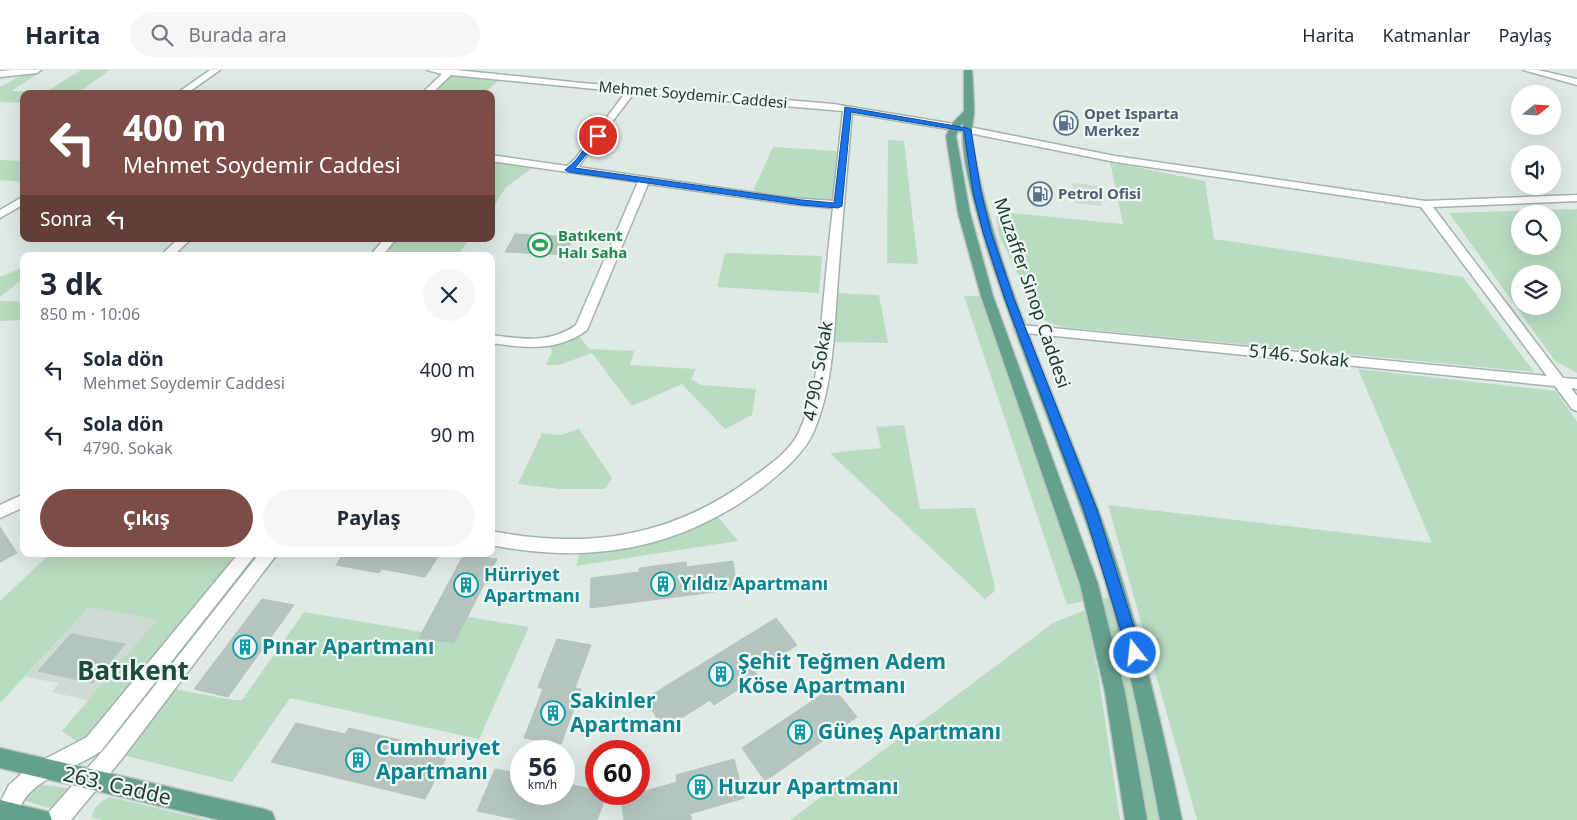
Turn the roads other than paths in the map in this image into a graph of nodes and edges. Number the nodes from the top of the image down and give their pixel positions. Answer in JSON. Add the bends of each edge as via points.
{"nodes":[{"id":1,"x":37,"y":70,"type":"edge"},
{"id":2,"x":216,"y":70,"type":"edge"},
{"id":3,"x":431,"y":70,"type":"edge"},
{"id":4,"x":968,"y":70,"type":"edge"},
{"id":5,"x":1527,"y":70,"type":"edge"},
{"id":6,"x":449,"y":72,"type":"junction"},
{"id":7,"x":0,"y":74,"type":"edge"},
{"id":8,"x":1577,"y":82,"type":"edge"},
{"id":9,"x":186,"y":90,"type":"edge"},
{"id":10,"x":429,"y":90,"type":"edge"},
{"id":11,"x":632,"y":90,"type":"junction"},
{"id":12,"x":848,"y":109,"type":"junction"},
{"id":13,"x":960,"y":128,"type":"junction"},
{"id":14,"x":495,"y":159,"type":"edge"},
{"id":15,"x":569,"y":170,"type":"junction"},
{"id":16,"x":644,"y":181,"type":"junction"},
{"id":17,"x":1577,"y":198,"type":"edge"},
{"id":18,"x":20,"y":202,"type":"edge"},
{"id":19,"x":1425,"y":204,"type":"junction"},
{"id":20,"x":838,"y":206,"type":"junction"},
{"id":21,"x":0,"y":214,"type":"edge"},
{"id":22,"x":182,"y":242,"type":"edge"},
{"id":23,"x":388,"y":242,"type":"edge"},
{"id":24,"x":170,"y":252,"type":"edge"},
{"id":25,"x":379,"y":252,"type":"edge"},
{"id":26,"x":1021,"y":328,"type":"junction"},
{"id":27,"x":495,"y":339,"type":"edge"},
{"id":28,"x":1560,"y":382,"type":"junction"},
{"id":29,"x":1577,"y":384,"type":"edge"},
{"id":30,"x":1577,"y":406,"type":"edge"},
{"id":31,"x":20,"y":502,"type":"edge"},
{"id":32,"x":0,"y":512,"type":"edge"},
{"id":33,"x":495,"y":539,"type":"edge"},
{"id":34,"x":246,"y":557,"type":"edge"},
{"id":35,"x":266,"y":557,"type":"edge"},
{"id":36,"x":0,"y":758,"type":"edge"},
{"id":37,"x":46,"y":769,"type":"junction"},
{"id":38,"x":92,"y":780,"type":"junction"},
{"id":39,"x":8,"y":815,"type":"edge"},
{"id":40,"x":41,"y":820,"type":"edge"},
{"id":41,"x":57,"y":820,"type":"edge"},
{"id":42,"x":264,"y":820,"type":"edge"},
{"id":43,"x":1136,"y":820,"type":"edge"},
{"id":44,"x":1171,"y":820,"type":"edge"}],
"edges":[{"from":1,"to":7,"type":"street"},
{"from":2,"to":9,"type":"street"},
{"from":3,"to":6,"type":"street","name":"Mehmet Soydemir Caddesi"},
{"from":4,"to":13,"type":"main road","name":"Muzaffer Sinop Caddesi","via":[[969,112]]},
{"from":5,"to":8,"type":"street"},
{"from":6,"to":10,"type":"street"},
{"from":6,"to":11,"type":"street","name":"Mehmet Soydemir Caddesi"},
{"from":11,"to":12,"type":"street","name":"Mehmet Soydemir Caddesi"},
{"from":11,"to":15,"type":"street"},
{"from":12,"to":13,"type":"street","name":"Mehmet Soydemir Caddesi"},
{"from":12,"to":20,"type":"street","name":"4790. Sokak"},
{"from":13,"to":19,"type":"street","name":"Mehmet Soydemir Caddesi","via":[[1115,159]]},
{"from":13,"to":26,"type":"main road","name":"Muzaffer Sinop Caddesi","via":[[982,213]]},
{"from":13,"to":43,"type":"main road","name":"Muzaffer Sinop Caddesi","via":[[951,136],[961,200],[988,296],[1089,584],[1120,720]]},
{"from":14,"to":15,"type":"street"},
{"from":15,"to":16,"type":"street"},
{"from":16,"to":20,"type":"street"},
{"from":16,"to":27,"type":"street","via":[[586,320],[576,332],[545,344]]},
{"from":17,"to":19,"type":"street","name":"Mehmet Soydemir Caddesi"},
{"from":18,"to":21,"type":"street"},
{"from":19,"to":28,"type":"street"},
{"from":20,"to":33,"type":"street","name":"4790. Sokak","via":[[818,392],[807,432],[784,461],[730,502],[688,523],[645,538],[600,546],[562,547]]},
{"from":22,"to":24,"type":"street"},
{"from":23,"to":25,"type":"street"},
{"from":26,"to":28,"type":"street","name":"5146. Sokak"},
{"from":26,"to":44,"type":"main road","name":"Muzaffer Sinop Caddesi","via":[[1090,510],[1121,606],[1149,709]]},
{"from":28,"to":29,"type":"street","name":"5146. Sokak"},
{"from":28,"to":30,"type":"street"},
{"from":31,"to":32,"type":"street"},
{"from":34,"to":37,"type":"street","via":[[94,744]]},
{"from":35,"to":38,"type":"street"},
{"from":36,"to":37,"type":"main road","name":"263. Cadde"},
{"from":37,"to":38,"type":"main road","name":"263. Cadde"},
{"from":37,"to":39,"type":"street","via":[[20,787]]},
{"from":38,"to":41,"type":"street"},
{"from":38,"to":42,"type":"main road","name":"263. Cadde"},
{"from":39,"to":40,"type":"main road"}]}
